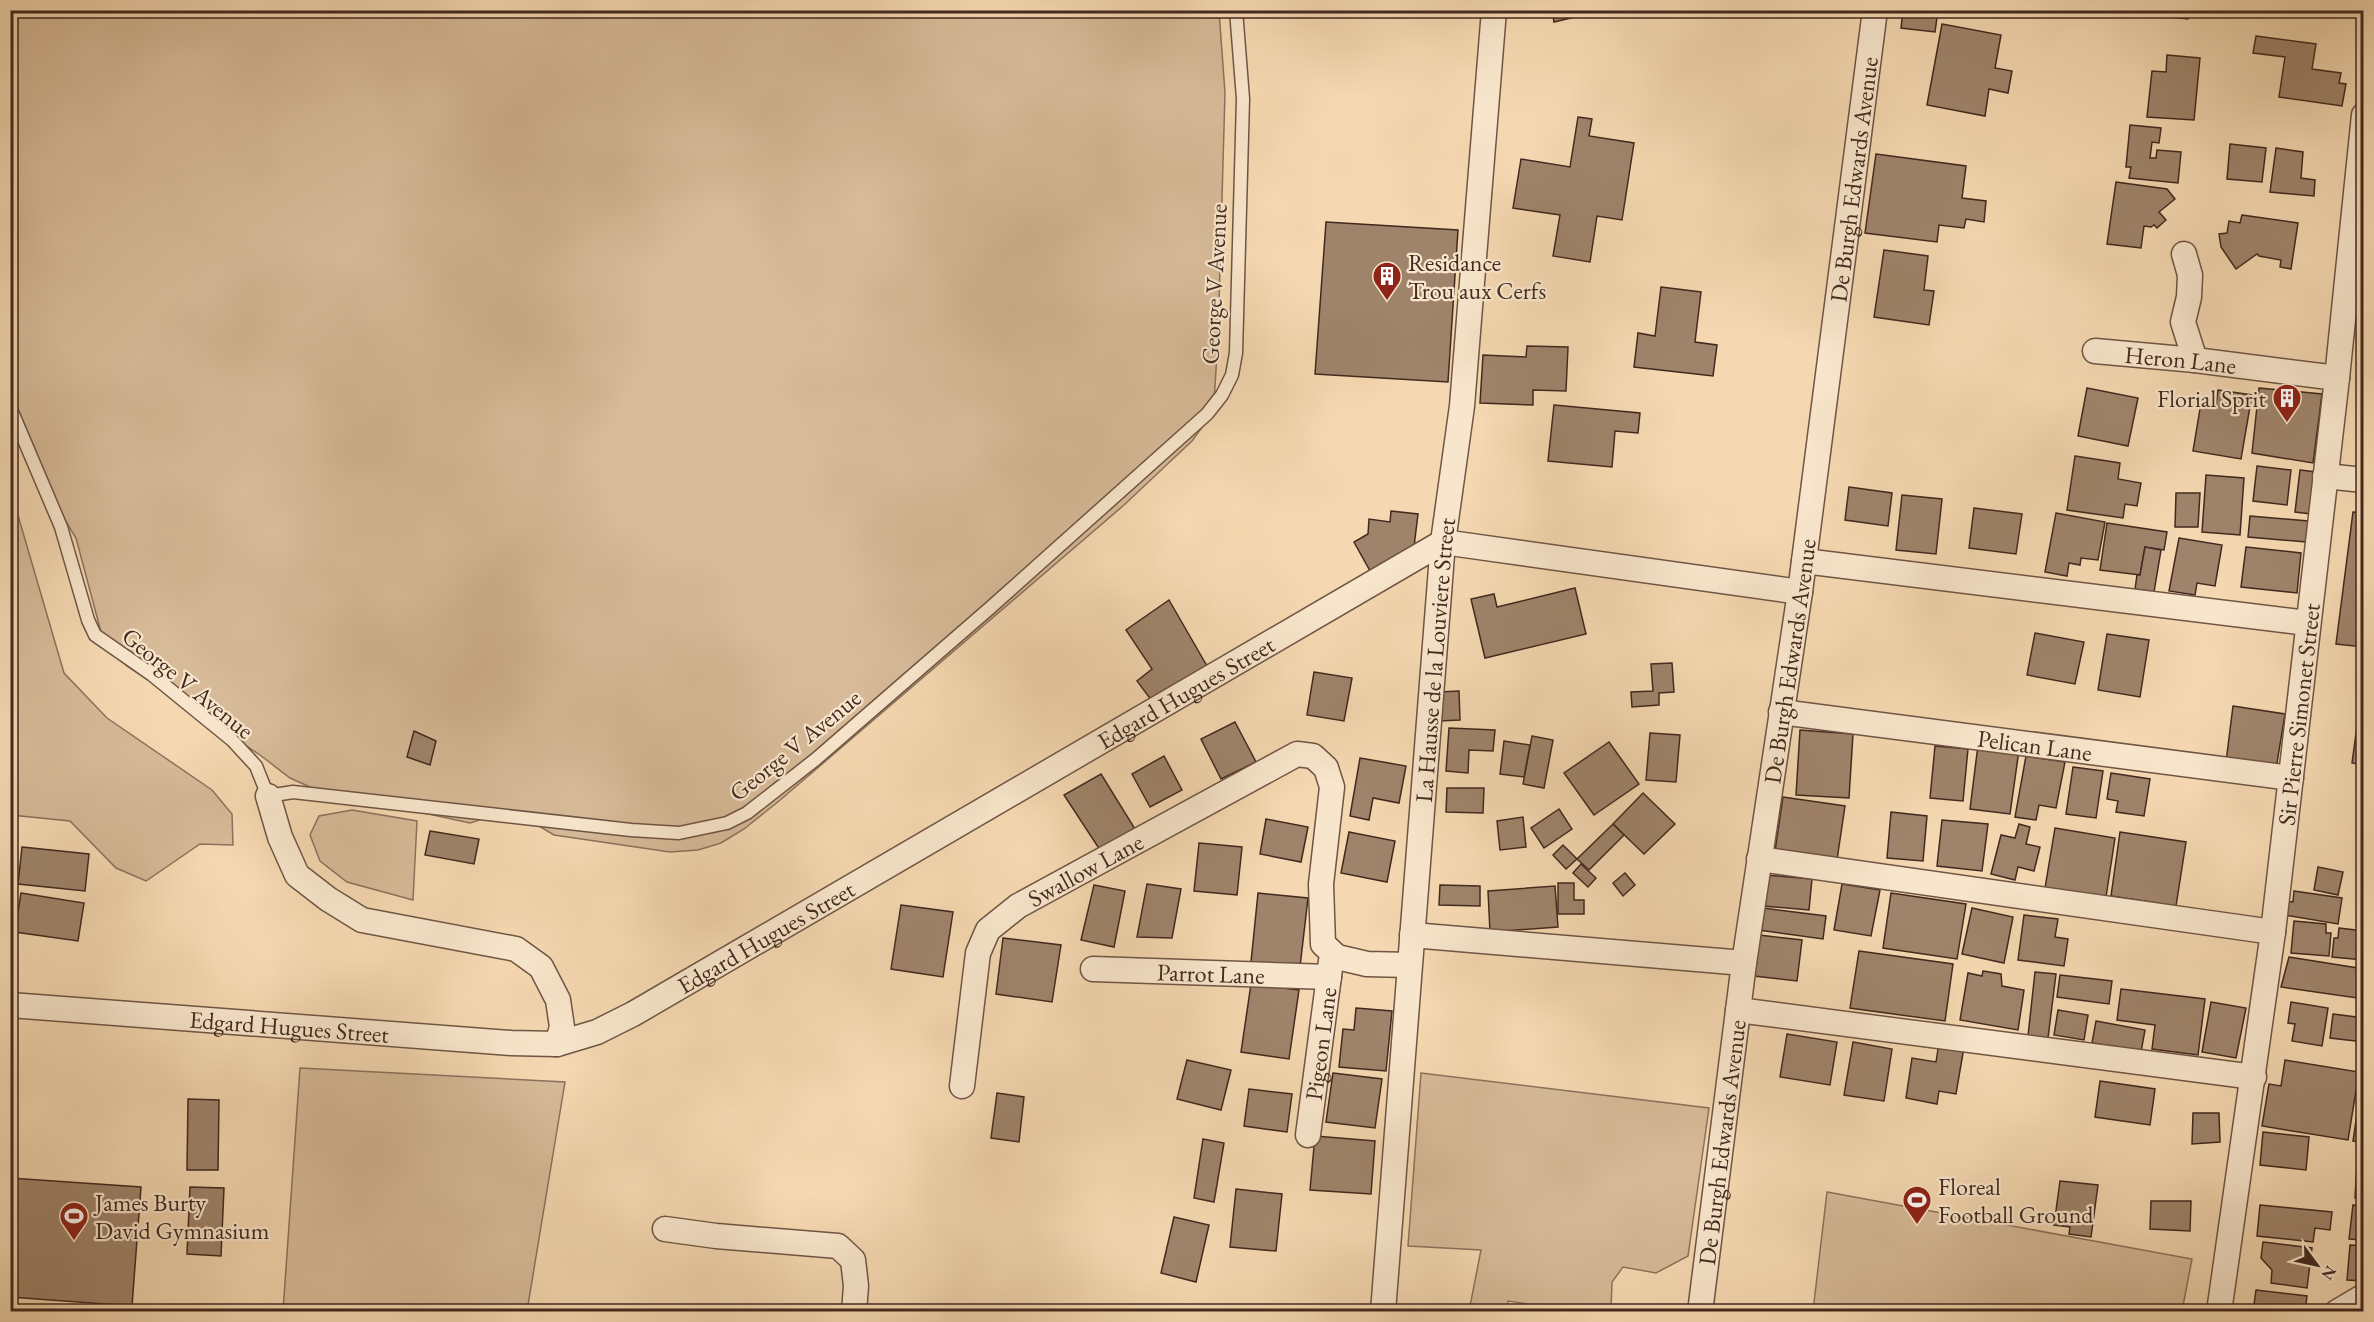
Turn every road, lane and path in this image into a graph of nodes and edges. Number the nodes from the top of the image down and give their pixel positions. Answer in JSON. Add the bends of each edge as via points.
{"nodes":[{"id":1,"x":1236,"y":10,"type":"edge"},
{"id":2,"x":1494,"y":10,"type":"edge"},
{"id":3,"x":1875,"y":10,"type":"edge"},
{"id":4,"x":2364,"y":115,"type":"edge"},
{"id":5,"x":2361,"y":160,"type":"edge"},
{"id":6,"x":2184,"y":254,"type":"dead end"},
{"id":7,"x":2096,"y":351,"type":"dead end"},
{"id":8,"x":2195,"y":360,"type":"junction"},
{"id":9,"x":2337,"y":378,"type":"junction"},
{"id":10,"x":10,"y":407,"type":"edge"},
{"id":11,"x":2325,"y":476,"type":"junction"},
{"id":12,"x":2364,"y":480,"type":"edge"},
{"id":13,"x":1443,"y":542,"type":"junction"},
{"id":14,"x":1804,"y":561,"type":"junction"},
{"id":15,"x":1800,"y":592,"type":"junction"},
{"id":16,"x":2308,"y":623,"type":"junction"},
{"id":17,"x":1781,"y":712,"type":"junction"},
{"id":18,"x":1326,"y":768,"type":"joint"},
{"id":19,"x":2291,"y":778,"type":"junction"},
{"id":20,"x":268,"y":796,"type":"junction"},
{"id":21,"x":1760,"y":859,"type":"junction"},
{"id":22,"x":2273,"y":932,"type":"junction"},
{"id":23,"x":1412,"y":935,"type":"junction"},
{"id":24,"x":1328,"y":948,"type":"junction"},
{"id":25,"x":1744,"y":963,"type":"junction"},
{"id":26,"x":1409,"y":965,"type":"junction"},
{"id":27,"x":1093,"y":969,"type":"dead end"},
{"id":28,"x":1329,"y":978,"type":"junction"},
{"id":29,"x":10,"y":1005,"type":"edge"},
{"id":30,"x":1738,"y":1010,"type":"junction"},
{"id":31,"x":557,"y":1044,"type":"junction"},
{"id":32,"x":2254,"y":1077,"type":"junction"},
{"id":33,"x":962,"y":1086,"type":"dead end"},
{"id":34,"x":1308,"y":1135,"type":"dead end"},
{"id":35,"x":665,"y":1229,"type":"dead end"},
{"id":36,"x":2364,"y":1296,"type":"edge"},
{"id":37,"x":854,"y":1311,"type":"edge"},
{"id":38,"x":1383,"y":1311,"type":"edge"},
{"id":39,"x":1700,"y":1311,"type":"edge"},
{"id":40,"x":2219,"y":1311,"type":"edge"},
{"id":41,"x":2337,"y":1311,"type":"edge"}],
"edges":[{"from":1,"to":20,"type":"lane","name":"George V Avenue","via":[[1243,99],[1236,352],[1232,375],[1222,395],[1207,414],[1139,476],[816,759],[747,813],[727,823],[679,833],[293,792]]},
{"from":2,"to":13,"type":"street","name":"La Hausse de la Louviere Street","via":[[1462,406]]},
{"from":3,"to":14,"type":"street","name":"De Burgh Edwards Avenue"},
{"from":4,"to":5,"type":"street","name":"Sir Pierre Simonet Street"},
{"from":5,"to":9,"type":"street","name":"Sir Pierre Simonet Street"},
{"from":6,"to":8,"type":"street","via":[[2190,275],[2183,322]]},
{"from":7,"to":8,"type":"street","name":"Heron Lane"},
{"from":8,"to":9,"type":"street","name":"Heron Lane"},
{"from":9,"to":11,"type":"street","name":"Sir Pierre Simonet Street"},
{"from":10,"to":20,"type":"lane","name":"George V Avenue","via":[[65,537],[95,635],[151,674],[232,740],[256,766]]},
{"from":11,"to":12,"type":"street"},
{"from":11,"to":16,"type":"street","name":"Sir Pierre Simonet Street"},
{"from":13,"to":15,"type":"street"},
{"from":13,"to":23,"type":"street","name":"La Hausse de la Louviere Street"},
{"from":13,"to":31,"type":"street","name":"Edgard Hugues Street","via":[[643,1008],[597,1032]]},
{"from":14,"to":15,"type":"street","name":"De Burgh Edwards Avenue"},
{"from":14,"to":16,"type":"street"},
{"from":15,"to":17,"type":"street","name":"De Burgh Edwards Avenue"},
{"from":16,"to":19,"type":"street","name":"Sir Pierre Simonet Street"},
{"from":17,"to":19,"type":"street","name":"Pelican Lane"},
{"from":17,"to":21,"type":"street","name":"De Burgh Edwards Avenue"},
{"from":18,"to":24,"type":"street","name":"Pigeon Lane","via":[[1332,787],[1321,885]]},
{"from":18,"to":33,"type":"street","name":"Swallow Lane","via":[[1313,756],[1297,754],[1018,906],[988,930],[978,953]]},
{"from":19,"to":22,"type":"street","name":"Sir Pierre Simonet Street"},
{"from":20,"to":31,"type":"street","via":[[297,875],[328,899],[362,920],[516,949],[541,968],[558,1000],[562,1027]]},
{"from":21,"to":22,"type":"street"},
{"from":21,"to":25,"type":"street","name":"De Burgh Edwards Avenue"},
{"from":22,"to":32,"type":"street","name":"Sir Pierre Simonet Street"},
{"from":23,"to":25,"type":"street"},
{"from":23,"to":26,"type":"street","name":"La Hausse de la Louviere Street"},
{"from":24,"to":26,"type":"street","via":[[1337,957],[1367,964]]},
{"from":24,"to":28,"type":"street","name":"Pigeon Lane"},
{"from":25,"to":30,"type":"street","name":"De Burgh Edwards Avenue"},
{"from":26,"to":38,"type":"street","name":"La Hausse de la Louviere Street"},
{"from":27,"to":28,"type":"street","name":"Parrot Lane"},
{"from":28,"to":34,"type":"street","name":"Pigeon Lane"},
{"from":29,"to":31,"type":"street","name":"Edgard Hugues Street"},
{"from":30,"to":32,"type":"street"},
{"from":30,"to":39,"type":"street","name":"De Burgh Edwards Avenue"},
{"from":32,"to":40,"type":"street","name":"Sir Pierre Simonet Street"},
{"from":35,"to":37,"type":"street","via":[[838,1246],[853,1260]]},
{"from":36,"to":41,"type":"street"}]}
